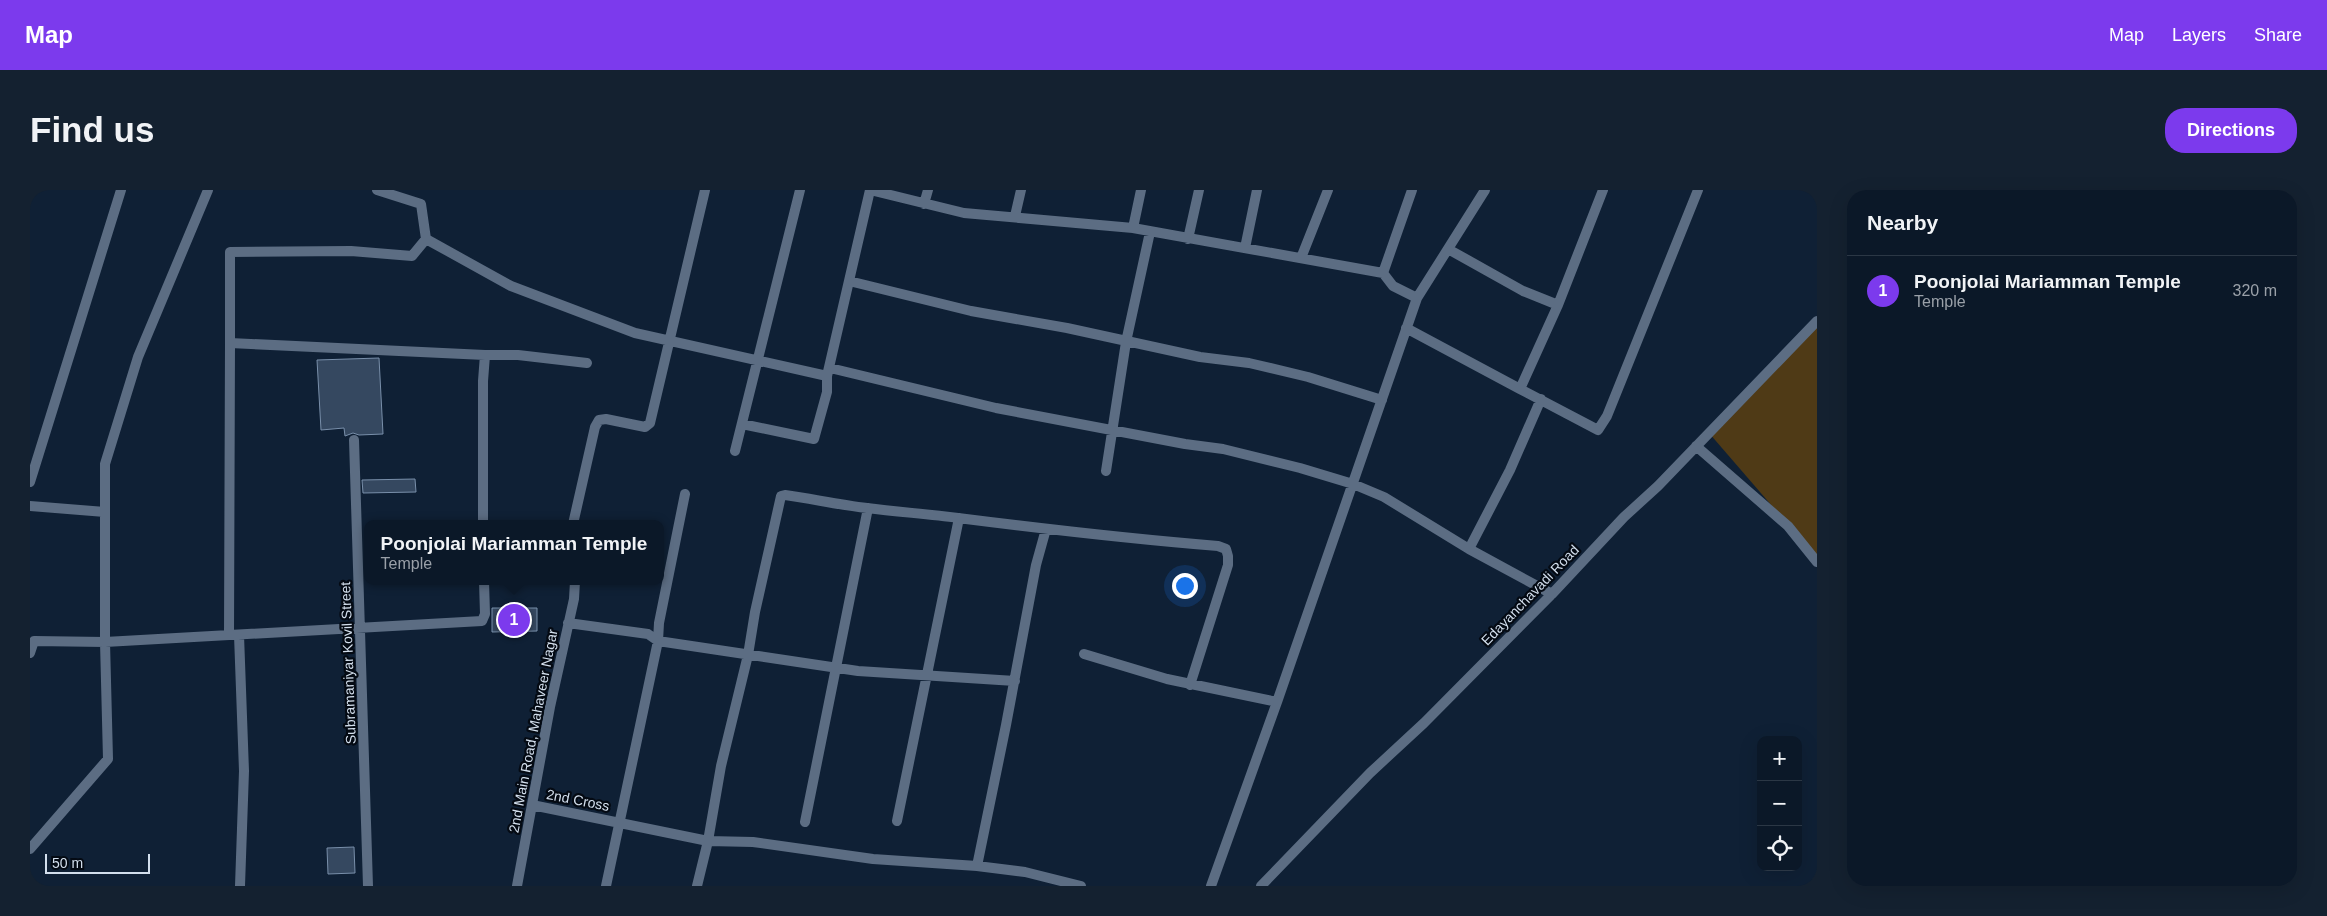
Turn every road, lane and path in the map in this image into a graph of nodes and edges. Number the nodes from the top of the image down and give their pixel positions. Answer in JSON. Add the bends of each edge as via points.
{"nodes":[{"id":1,"x":121,"y":190,"type":"edge"},
{"id":2,"x":208,"y":190,"type":"edge"},
{"id":3,"x":377,"y":190,"type":"edge"},
{"id":4,"x":705,"y":190,"type":"edge"},
{"id":5,"x":800,"y":190,"type":"edge"},
{"id":6,"x":870,"y":190,"type":"edge"},
{"id":7,"x":928,"y":190,"type":"edge"},
{"id":8,"x":1021,"y":190,"type":"edge"},
{"id":9,"x":1141,"y":190,"type":"edge"},
{"id":10,"x":1199,"y":190,"type":"edge"},
{"id":11,"x":1257,"y":190,"type":"edge"},
{"id":12,"x":1328,"y":190,"type":"edge"},
{"id":13,"x":1412,"y":190,"type":"edge"},
{"id":14,"x":1486,"y":190,"type":"edge"},
{"id":15,"x":1603,"y":190,"type":"edge"},
{"id":16,"x":1698,"y":190,"type":"edge"},
{"id":17,"x":924,"y":204,"type":"junction"},
{"id":18,"x":1015,"y":216,"type":"junction"},
{"id":19,"x":1133,"y":228,"type":"junction"},
{"id":20,"x":1150,"y":232,"type":"junction"},
{"id":21,"x":426,"y":239,"type":"junction"},
{"id":22,"x":1188,"y":239,"type":"junction"},
{"id":23,"x":1245,"y":248,"type":"junction"},
{"id":24,"x":1448,"y":249,"type":"junction"},
{"id":25,"x":1301,"y":258,"type":"junction"},
{"id":26,"x":1382,"y":273,"type":"junction"},
{"id":27,"x":849,"y":282,"type":"junction"},
{"id":28,"x":1417,"y":298,"type":"junction"},
{"id":29,"x":1558,"y":305,"type":"junction"},
{"id":30,"x":1817,"y":321,"type":"edge"},
{"id":31,"x":1406,"y":328,"type":"junction"},
{"id":32,"x":668,"y":341,"type":"junction"},
{"id":33,"x":1126,"y":342,"type":"junction"},
{"id":34,"x":230,"y":343,"type":"junction"},
{"id":35,"x":485,"y":355,"type":"junction"},
{"id":36,"x":757,"y":360,"type":"junction"},
{"id":37,"x":587,"y":363,"type":"dead end"},
{"id":38,"x":829,"y":372,"type":"junction"},
{"id":39,"x":1520,"y":388,"type":"junction"},
{"id":40,"x":1540,"y":399,"type":"junction"},
{"id":41,"x":1382,"y":400,"type":"junction"},
{"id":42,"x":742,"y":424,"type":"junction"},
{"id":43,"x":1112,"y":429,"type":"junction"},
{"id":44,"x":354,"y":440,"type":"dead end"},
{"id":45,"x":1696,"y":446,"type":"junction"},
{"id":46,"x":735,"y":451,"type":"dead end"},
{"id":47,"x":1106,"y":471,"type":"dead end"},
{"id":48,"x":30,"y":482,"type":"edge"},
{"id":49,"x":1353,"y":484,"type":"junction"},
{"id":50,"x":684,"y":494,"type":"dead end"},
{"id":51,"x":30,"y":506,"type":"edge"},
{"id":52,"x":868,"y":508,"type":"junction"},
{"id":53,"x":105,"y":512,"type":"junction"},
{"id":54,"x":959,"y":518,"type":"junction"},
{"id":55,"x":483,"y":520,"type":"edge"},
{"id":56,"x":574,"y":520,"type":"edge"},
{"id":57,"x":1046,"y":529,"type":"junction"},
{"id":58,"x":1469,"y":549,"type":"junction"},
{"id":59,"x":1817,"y":562,"type":"edge"},
{"id":60,"x":484,"y":585,"type":"edge"},
{"id":61,"x":574,"y":585,"type":"edge"},
{"id":62,"x":1552,"y":594,"type":"junction"},
{"id":63,"x":568,"y":623,"type":"junction"},
{"id":64,"x":359,"y":627,"type":"junction"},
{"id":65,"x":234,"y":635,"type":"junction"},
{"id":66,"x":658,"y":641,"type":"junction"},
{"id":67,"x":105,"y":642,"type":"junction"},
{"id":68,"x":30,"y":653,"type":"edge"},
{"id":69,"x":1084,"y":654,"type":"dead end"},
{"id":70,"x":748,"y":655,"type":"junction"},
{"id":71,"x":836,"y":668,"type":"junction"},
{"id":72,"x":926,"y":676,"type":"junction"},
{"id":73,"x":1015,"y":680,"type":"junction"},
{"id":74,"x":1190,"y":685,"type":"junction"},
{"id":75,"x":1277,"y":702,"type":"junction"},
{"id":76,"x":532,"y":805,"type":"junction"},
{"id":77,"x":897,"y":821,"type":"dead end"},
{"id":78,"x":619,"y":822,"type":"junction"},
{"id":79,"x":805,"y":822,"type":"dead end"},
{"id":80,"x":708,"y":841,"type":"junction"},
{"id":81,"x":30,"y":850,"type":"edge"},
{"id":82,"x":977,"y":866,"type":"junction"},
{"id":83,"x":240,"y":886,"type":"edge"},
{"id":84,"x":368,"y":886,"type":"edge"},
{"id":85,"x":517,"y":886,"type":"edge"},
{"id":86,"x":606,"y":886,"type":"edge"},
{"id":87,"x":697,"y":886,"type":"edge"},
{"id":88,"x":1081,"y":886,"type":"edge"},
{"id":89,"x":1211,"y":886,"type":"edge"},
{"id":90,"x":1261,"y":886,"type":"edge"}],
"edges":[{"from":1,"to":48,"type":"street"},
{"from":2,"to":53,"type":"street","via":[[138,357],[105,464]]},
{"from":3,"to":21,"type":"street","via":[[421,204]]},
{"from":4,"to":32,"type":"street"},
{"from":5,"to":36,"type":"street"},
{"from":6,"to":17,"type":"street"},
{"from":6,"to":27,"type":"street"},
{"from":7,"to":17,"type":"street"},
{"from":8,"to":18,"type":"street"},
{"from":9,"to":19,"type":"street"},
{"from":10,"to":22,"type":"street"},
{"from":11,"to":23,"type":"street"},
{"from":12,"to":25,"type":"street"},
{"from":13,"to":26,"type":"street"},
{"from":14,"to":24,"type":"street"},
{"from":15,"to":29,"type":"street"},
{"from":16,"to":40,"type":"street","via":[[1607,416],[1598,430]]},
{"from":17,"to":18,"type":"street","via":[[988,216]]},
{"from":18,"to":19,"type":"street"},
{"from":19,"to":20,"type":"street"},
{"from":20,"to":22,"type":"street"},
{"from":20,"to":33,"type":"street"},
{"from":21,"to":32,"type":"street","via":[[511,286]]},
{"from":21,"to":34,"type":"street","via":[[412,256],[351,251],[230,252]]},
{"from":22,"to":23,"type":"street"},
{"from":23,"to":25,"type":"street"},
{"from":24,"to":28,"type":"street"},
{"from":24,"to":29,"type":"street","via":[[1523,291]]},
{"from":25,"to":26,"type":"street"},
{"from":26,"to":28,"type":"street","via":[[1393,286]]},
{"from":27,"to":33,"type":"street"},
{"from":27,"to":38,"type":"street"},
{"from":28,"to":31,"type":"street"},
{"from":29,"to":39,"type":"street"},
{"from":30,"to":45,"type":"street","name":"Edayanchavadi Road"},
{"from":31,"to":39,"type":"street"},
{"from":31,"to":41,"type":"street"},
{"from":32,"to":36,"type":"street"},
{"from":32,"to":56,"type":"street","via":[[650,423],[645,428],[599,420]]},
{"from":33,"to":41,"type":"street","via":[[1257,365]]},
{"from":33,"to":43,"type":"street"},
{"from":34,"to":35,"type":"street"},
{"from":34,"to":65,"type":"street"},
{"from":35,"to":37,"type":"street","via":[[518,355]]},
{"from":35,"to":55,"type":"street"},
{"from":36,"to":38,"type":"street"},
{"from":36,"to":42,"type":"street"},
{"from":38,"to":42,"type":"street","via":[[814,439]]},
{"from":38,"to":43,"type":"street"},
{"from":39,"to":40,"type":"street"},
{"from":40,"to":58,"type":"street","via":[[1510,470]]},
{"from":41,"to":49,"type":"street"},
{"from":42,"to":46,"type":"street"},
{"from":43,"to":47,"type":"street"},
{"from":43,"to":49,"type":"street","via":[[1223,449]]},
{"from":44,"to":64,"type":"street","name":"Subramaniyar Kovil Street"},
{"from":45,"to":59,"type":"street","via":[[1788,526]]},
{"from":45,"to":62,"type":"street","name":"Edayanchavadi Road"},
{"from":49,"to":58,"type":"street","via":[[1384,496]]},
{"from":49,"to":75,"type":"street"},
{"from":50,"to":66,"type":"street"},
{"from":51,"to":53,"type":"street"},
{"from":52,"to":54,"type":"street"},
{"from":52,"to":70,"type":"street","via":[[781,496],[756,603]]},
{"from":52,"to":71,"type":"street"},
{"from":53,"to":67,"type":"street"},
{"from":54,"to":57,"type":"street"},
{"from":54,"to":72,"type":"street"},
{"from":57,"to":73,"type":"street","via":[[1036,565]]},
{"from":57,"to":74,"type":"street","via":[[1226,549],[1228,565]]},
{"from":58,"to":62,"type":"street"},
{"from":60,"to":64,"type":"street","via":[[485,614],[482,621]]},
{"from":61,"to":63,"type":"street","name":"2nd Main Road, Mahaveer Nagar"},
{"from":62,"to":90,"type":"street","name":"Edayanchavadi Road","via":[[1370,773]]},
{"from":63,"to":66,"type":"street","via":[[648,634]]},
{"from":63,"to":76,"type":"street","name":"2nd Main Road, Mahaveer Nagar"},
{"from":64,"to":65,"type":"street"},
{"from":64,"to":84,"type":"street","name":"Subramaniyar Kovil Street"},
{"from":65,"to":67,"type":"street"},
{"from":65,"to":83,"type":"street","via":[[244,771]]},
{"from":66,"to":70,"type":"street"},
{"from":66,"to":78,"type":"street"},
{"from":67,"to":68,"type":"street","via":[[34,641]]},
{"from":67,"to":81,"type":"street","via":[[108,759]]},
{"from":69,"to":74,"type":"street"},
{"from":70,"to":71,"type":"street"},
{"from":70,"to":80,"type":"street","via":[[721,766]]},
{"from":71,"to":72,"type":"street"},
{"from":71,"to":79,"type":"street"},
{"from":72,"to":73,"type":"street"},
{"from":72,"to":77,"type":"street"},
{"from":73,"to":82,"type":"street"},
{"from":74,"to":75,"type":"street"},
{"from":75,"to":89,"type":"street"},
{"from":76,"to":78,"type":"street","name":"2nd Cross"},
{"from":76,"to":85,"type":"street","name":"2nd Main Road, Mahaveer Nagar"},
{"from":78,"to":80,"type":"street","name":"2nd Cross"},
{"from":78,"to":86,"type":"street"},
{"from":80,"to":82,"type":"street","name":"2nd Cross","via":[[753,842],[873,859]]},
{"from":80,"to":87,"type":"street"},
{"from":82,"to":88,"type":"street","name":"2nd Cross","via":[[1025,872]]}]}
